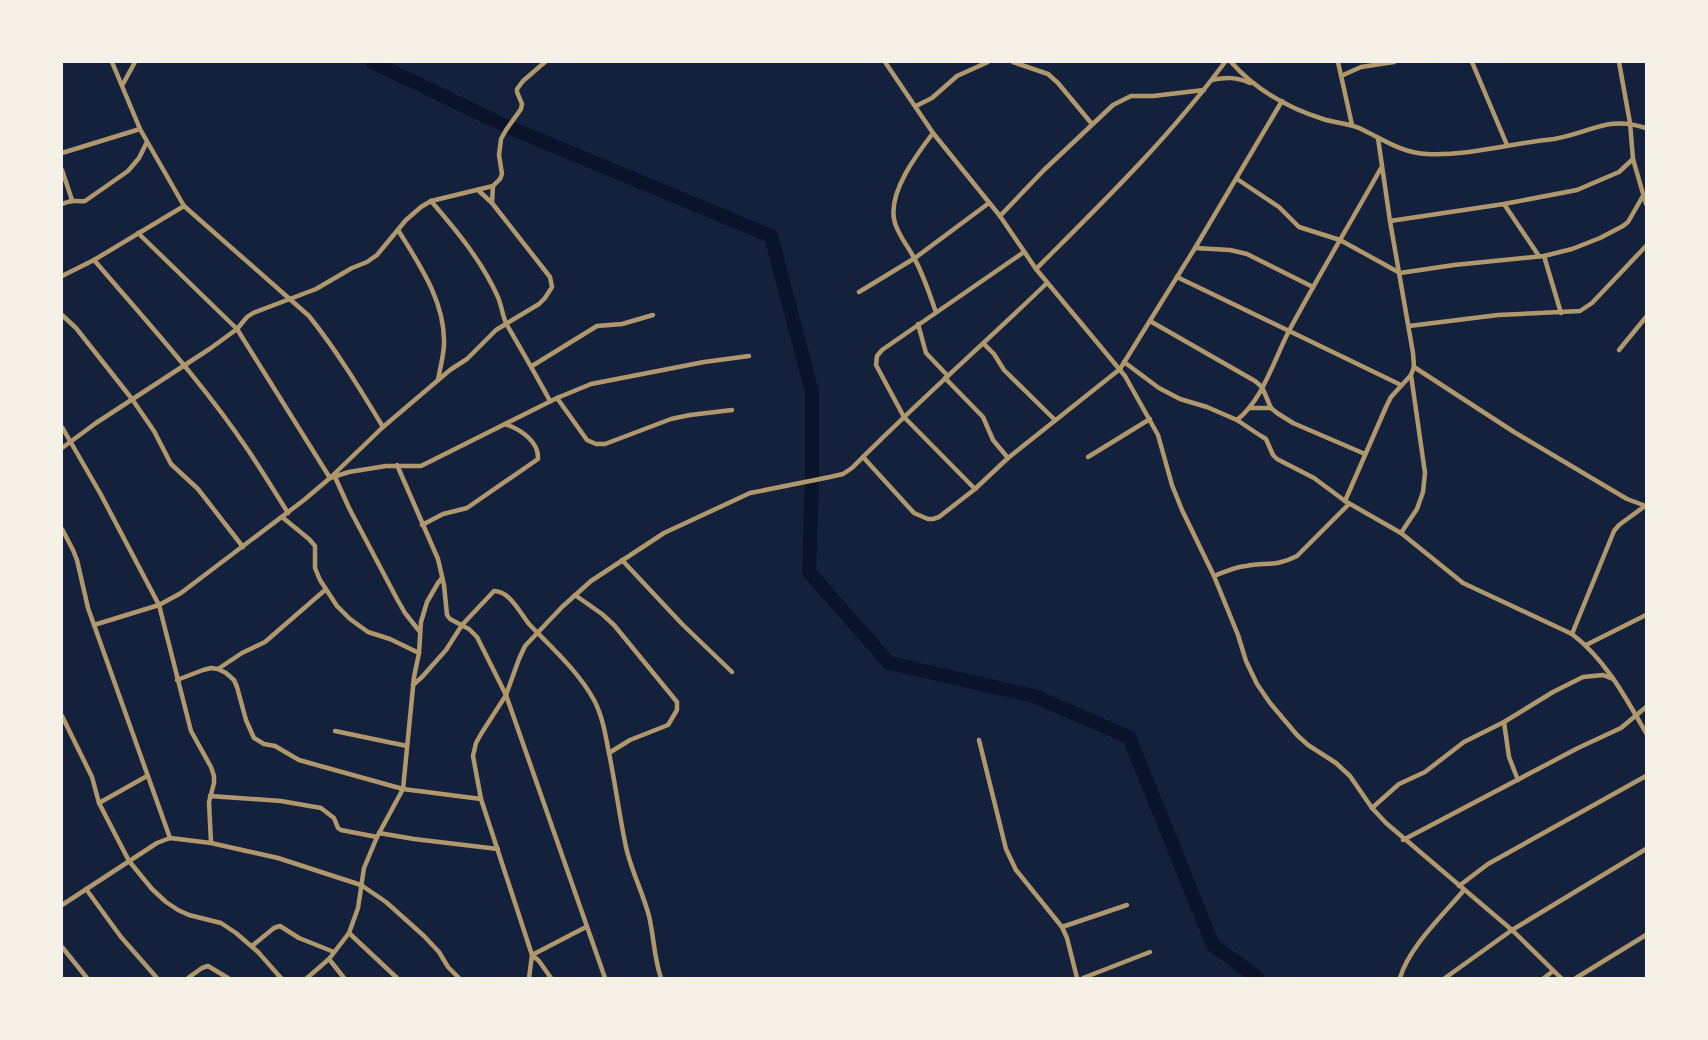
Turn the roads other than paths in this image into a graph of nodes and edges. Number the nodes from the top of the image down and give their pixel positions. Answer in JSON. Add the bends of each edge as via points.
{"nodes":[{"id":1,"x":112,"y":62,"type":"edge"},
{"id":2,"x":135,"y":62,"type":"edge"},
{"id":3,"x":545,"y":62,"type":"edge"},
{"id":4,"x":885,"y":62,"type":"edge"},
{"id":5,"x":988,"y":62,"type":"edge"},
{"id":6,"x":1013,"y":62,"type":"edge"},
{"id":7,"x":1225,"y":62,"type":"edge"},
{"id":8,"x":1231,"y":62,"type":"edge"},
{"id":9,"x":1338,"y":62,"type":"edge"},
{"id":10,"x":1394,"y":62,"type":"edge"},
{"id":11,"x":1472,"y":62,"type":"edge"},
{"id":12,"x":1619,"y":62,"type":"edge"},
{"id":13,"x":1341,"y":76,"type":"junction"},
{"id":14,"x":1211,"y":80,"type":"junction"},
{"id":15,"x":123,"y":84,"type":"junction"},
{"id":16,"x":1255,"y":85,"type":"junction"},
{"id":17,"x":1204,"y":90,"type":"junction"},
{"id":18,"x":1282,"y":101,"type":"junction"},
{"id":19,"x":916,"y":106,"type":"junction"},
{"id":20,"x":1630,"y":123,"type":"junction"},
{"id":21,"x":1092,"y":124,"type":"junction"},
{"id":22,"x":1352,"y":125,"type":"junction"},
{"id":23,"x":1647,"y":128,"type":"edge"},
{"id":24,"x":140,"y":129,"type":"junction"},
{"id":25,"x":933,"y":133,"type":"junction"},
{"id":26,"x":1378,"y":138,"type":"junction"},
{"id":27,"x":147,"y":142,"type":"junction"},
{"id":28,"x":1507,"y":146,"type":"junction"},
{"id":29,"x":62,"y":153,"type":"edge"},
{"id":30,"x":1633,"y":159,"type":"junction"},
{"id":31,"x":1382,"y":167,"type":"junction"},
{"id":32,"x":62,"y":170,"type":"edge"},
{"id":33,"x":1237,"y":179,"type":"junction"},
{"id":34,"x":493,"y":186,"type":"junction"},
{"id":35,"x":478,"y":190,"type":"junction"},
{"id":36,"x":1643,"y":196,"type":"junction"},
{"id":37,"x":72,"y":200,"type":"junction"},
{"id":38,"x":431,"y":201,"type":"junction"},
{"id":39,"x":492,"y":202,"type":"junction"},
{"id":40,"x":989,"y":203,"type":"junction"},
{"id":41,"x":62,"y":204,"type":"edge"},
{"id":42,"x":1504,"y":204,"type":"junction"},
{"id":43,"x":1647,"y":204,"type":"edge"},
{"id":44,"x":184,"y":206,"type":"junction"},
{"id":45,"x":1000,"y":216,"type":"junction"},
{"id":46,"x":1390,"y":220,"type":"junction"},
{"id":47,"x":398,"y":230,"type":"junction"},
{"id":48,"x":138,"y":233,"type":"junction"},
{"id":49,"x":1340,"y":240,"type":"junction"},
{"id":50,"x":1647,"y":246,"type":"edge"},
{"id":51,"x":1195,"y":248,"type":"junction"},
{"id":52,"x":1024,"y":252,"type":"junction"},
{"id":53,"x":1542,"y":256,"type":"junction"},
{"id":54,"x":915,"y":258,"type":"junction"},
{"id":55,"x":94,"y":260,"type":"junction"},
{"id":56,"x":1036,"y":269,"type":"junction"},
{"id":57,"x":1400,"y":273,"type":"junction"},
{"id":58,"x":62,"y":276,"type":"edge"},
{"id":59,"x":1177,"y":277,"type":"junction"},
{"id":60,"x":1047,"y":283,"type":"junction"},
{"id":61,"x":1313,"y":287,"type":"junction"},
{"id":62,"x":859,"y":292,"type":"dead end"},
{"id":63,"x":290,"y":299,"type":"junction"},
{"id":64,"x":936,"y":312,"type":"junction"},
{"id":65,"x":1561,"y":313,"type":"junction"},
{"id":66,"x":62,"y":315,"type":"edge"},
{"id":67,"x":653,"y":315,"type":"dead end"},
{"id":68,"x":1647,"y":317,"type":"edge"},
{"id":69,"x":1150,"y":321,"type":"junction"},
{"id":70,"x":506,"y":323,"type":"junction"},
{"id":71,"x":918,"y":324,"type":"junction"},
{"id":72,"x":1409,"y":326,"type":"junction"},
{"id":73,"x":237,"y":329,"type":"junction"},
{"id":74,"x":1289,"y":331,"type":"junction"},
{"id":75,"x":984,"y":344,"type":"junction"},
{"id":76,"x":1619,"y":350,"type":"dead end"},
{"id":77,"x":749,"y":356,"type":"dead end"},
{"id":78,"x":1124,"y":362,"type":"junction"},
{"id":79,"x":185,"y":366,"type":"junction"},
{"id":80,"x":532,"y":366,"type":"junction"},
{"id":81,"x":1414,"y":367,"type":"junction"},
{"id":82,"x":1120,"y":369,"type":"junction"},
{"id":83,"x":1411,"y":375,"type":"junction"},
{"id":84,"x":947,"y":377,"type":"junction"},
{"id":85,"x":438,"y":380,"type":"junction"},
{"id":86,"x":1401,"y":386,"type":"junction"},
{"id":87,"x":1262,"y":387,"type":"junction"},
{"id":88,"x":557,"y":398,"type":"junction"},
{"id":89,"x":132,"y":399,"type":"junction"},
{"id":90,"x":550,"y":401,"type":"junction"},
{"id":91,"x":1249,"y":408,"type":"junction"},
{"id":92,"x":1271,"y":408,"type":"junction"},
{"id":93,"x":732,"y":410,"type":"dead end"},
{"id":94,"x":904,"y":417,"type":"junction"},
{"id":95,"x":1150,"y":419,"type":"junction"},
{"id":96,"x":1055,"y":420,"type":"junction"},
{"id":97,"x":1237,"y":420,"type":"junction"},
{"id":98,"x":505,"y":424,"type":"junction"},
{"id":99,"x":62,"y":427,"type":"edge"},
{"id":100,"x":383,"y":427,"type":"junction"},
{"id":101,"x":70,"y":440,"type":"junction"},
{"id":102,"x":62,"y":448,"type":"edge"},
{"id":103,"x":1365,"y":454,"type":"junction"},
{"id":104,"x":863,"y":457,"type":"junction"},
{"id":105,"x":1088,"y":457,"type":"dead end"},
{"id":106,"x":1008,"y":458,"type":"junction"},
{"id":107,"x":397,"y":465,"type":"junction"},
{"id":108,"x":333,"y":478,"type":"junction"},
{"id":109,"x":975,"y":489,"type":"junction"},
{"id":110,"x":1347,"y":503,"type":"junction"},
{"id":111,"x":1646,"y":506,"type":"edge"},
{"id":112,"x":288,"y":513,"type":"junction"},
{"id":113,"x":282,"y":517,"type":"junction"},
{"id":114,"x":422,"y":525,"type":"junction"},
{"id":115,"x":62,"y":529,"type":"edge"},
{"id":116,"x":1401,"y":533,"type":"junction"},
{"id":117,"x":243,"y":547,"type":"junction"},
{"id":118,"x":622,"y":560,"type":"junction"},
{"id":119,"x":1214,"y":576,"type":"junction"},
{"id":120,"x":442,"y":578,"type":"junction"},
{"id":121,"x":325,"y":590,"type":"junction"},
{"id":122,"x":575,"y":595,"type":"junction"},
{"id":123,"x":159,"y":605,"type":"junction"},
{"id":124,"x":1647,"y":615,"type":"edge"},
{"id":125,"x":94,"y":625,"type":"junction"},
{"id":126,"x":462,"y":625,"type":"junction"},
{"id":127,"x":420,"y":632,"type":"junction"},
{"id":128,"x":537,"y":632,"type":"junction"},
{"id":129,"x":1572,"y":634,"type":"junction"},
{"id":130,"x":1586,"y":645,"type":"junction"},
{"id":131,"x":419,"y":653,"type":"junction"},
{"id":132,"x":218,"y":669,"type":"junction"},
{"id":133,"x":732,"y":672,"type":"dead end"},
{"id":134,"x":1613,"y":679,"type":"junction"},
{"id":135,"x":177,"y":680,"type":"junction"},
{"id":136,"x":413,"y":685,"type":"junction"},
{"id":137,"x":506,"y":695,"type":"junction"},
{"id":138,"x":1647,"y":707,"type":"edge"},
{"id":139,"x":62,"y":716,"type":"edge"},
{"id":140,"x":1636,"y":716,"type":"junction"},
{"id":141,"x":1504,"y":722,"type":"junction"},
{"id":142,"x":335,"y":731,"type":"dead end"},
{"id":143,"x":1647,"y":733,"type":"edge"},
{"id":144,"x":979,"y":740,"type":"dead end"},
{"id":145,"x":407,"y":746,"type":"junction"},
{"id":146,"x":609,"y":753,"type":"junction"},
{"id":147,"x":147,"y":776,"type":"junction"},
{"id":148,"x":1647,"y":776,"type":"edge"},
{"id":149,"x":1518,"y":780,"type":"junction"},
{"id":150,"x":403,"y":789,"type":"junction"},
{"id":151,"x":210,"y":796,"type":"junction"},
{"id":152,"x":481,"y":799,"type":"junction"},
{"id":153,"x":99,"y":803,"type":"junction"},
{"id":154,"x":1372,"y":808,"type":"junction"},
{"id":155,"x":378,"y":835,"type":"junction"},
{"id":156,"x":170,"y":838,"type":"junction"},
{"id":157,"x":1403,"y":840,"type":"junction"},
{"id":158,"x":211,"y":843,"type":"junction"},
{"id":159,"x":498,"y":849,"type":"junction"},
{"id":160,"x":1647,"y":849,"type":"edge"},
{"id":161,"x":129,"y":861,"type":"junction"},
{"id":162,"x":361,"y":885,"type":"junction"},
{"id":163,"x":1459,"y":886,"type":"junction"},
{"id":164,"x":86,"y":889,"type":"junction"},
{"id":165,"x":1464,"y":890,"type":"junction"},
{"id":166,"x":62,"y":905,"type":"edge"},
{"id":167,"x":1127,"y":905,"type":"dead end"},
{"id":168,"x":586,"y":927,"type":"junction"},
{"id":169,"x":1062,"y":927,"type":"junction"},
{"id":170,"x":1512,"y":930,"type":"junction"},
{"id":171,"x":349,"y":933,"type":"junction"},
{"id":172,"x":1647,"y":934,"type":"edge"},
{"id":173,"x":252,"y":946,"type":"junction"},
{"id":174,"x":62,"y":947,"type":"edge"},
{"id":175,"x":334,"y":952,"type":"junction"},
{"id":176,"x":1150,"y":952,"type":"dead end"},
{"id":177,"x":532,"y":956,"type":"junction"},
{"id":178,"x":329,"y":959,"type":"junction"},
{"id":179,"x":1553,"y":971,"type":"junction"},
{"id":180,"x":87,"y":978,"type":"edge"},
{"id":181,"x":157,"y":978,"type":"edge"},
{"id":182,"x":188,"y":978,"type":"edge"},
{"id":183,"x":228,"y":978,"type":"edge"},
{"id":184,"x":281,"y":978,"type":"edge"},
{"id":185,"x":308,"y":978,"type":"edge"},
{"id":186,"x":344,"y":978,"type":"edge"},
{"id":187,"x":397,"y":978,"type":"edge"},
{"id":188,"x":459,"y":978,"type":"edge"},
{"id":189,"x":528,"y":978,"type":"edge"},
{"id":190,"x":551,"y":978,"type":"edge"},
{"id":191,"x":605,"y":978,"type":"edge"},
{"id":192,"x":661,"y":978,"type":"edge"},
{"id":193,"x":1077,"y":978,"type":"edge"},
{"id":194,"x":1083,"y":978,"type":"edge"},
{"id":195,"x":1400,"y":978,"type":"edge"},
{"id":196,"x":1445,"y":978,"type":"edge"},
{"id":197,"x":1544,"y":978,"type":"edge"},
{"id":198,"x":1561,"y":978,"type":"edge"},
{"id":199,"x":1576,"y":978,"type":"edge"}],
"edges":[{"from":1,"to":15,"type":"street"},
{"from":2,"to":15,"type":"street"},
{"from":3,"to":34,"type":"street","via":[[517,89],[521,109],[501,140],[502,174]]},
{"from":4,"to":19,"type":"street"},
{"from":5,"to":19,"type":"street","via":[[957,76]]},
{"from":6,"to":21,"type":"street","via":[[1048,74]]},
{"from":7,"to":14,"type":"street"},
{"from":8,"to":16,"type":"street"},
{"from":9,"to":13,"type":"street"},
{"from":10,"to":13,"type":"street","via":[[1361,67]]},
{"from":11,"to":28,"type":"street"},
{"from":12,"to":20,"type":"street"},
{"from":13,"to":22,"type":"street"},
{"from":14,"to":16,"type":"street","via":[[1238,78]]},
{"from":14,"to":17,"type":"street"},
{"from":15,"to":24,"type":"street"},
{"from":16,"to":18,"type":"street"},
{"from":17,"to":21,"type":"street","via":[[1131,96],[1113,105]]},
{"from":17,"to":56,"type":"street","via":[[1120,185]]},
{"from":18,"to":22,"type":"street","via":[[1322,118]]},
{"from":18,"to":33,"type":"street"},
{"from":19,"to":25,"type":"street"},
{"from":20,"to":23,"type":"street"},
{"from":20,"to":28,"type":"street","via":[[1611,123],[1566,137]]},
{"from":20,"to":30,"type":"street"},
{"from":21,"to":45,"type":"street"},
{"from":22,"to":26,"type":"street"},
{"from":24,"to":27,"type":"street"},
{"from":24,"to":29,"type":"street"},
{"from":25,"to":40,"type":"street"},
{"from":25,"to":54,"type":"street","via":[[909,164],[894,207],[894,222]]},
{"from":26,"to":28,"type":"street","via":[[1424,154]]},
{"from":26,"to":31,"type":"street"},
{"from":27,"to":37,"type":"street","via":[[128,171],[85,201]]},
{"from":27,"to":44,"type":"street"},
{"from":30,"to":36,"type":"street"},
{"from":30,"to":42,"type":"street","via":[[1619,172],[1578,190]]},
{"from":31,"to":46,"type":"street"},
{"from":31,"to":49,"type":"street"},
{"from":32,"to":37,"type":"street"},
{"from":33,"to":49,"type":"street","via":[[1279,207],[1299,226]]},
{"from":33,"to":51,"type":"street"},
{"from":34,"to":35,"type":"street"},
{"from":34,"to":39,"type":"street"},
{"from":35,"to":38,"type":"street"},
{"from":35,"to":39,"type":"street"},
{"from":36,"to":43,"type":"street"},
{"from":36,"to":53,"type":"street","via":[[1623,226],[1572,249]]},
{"from":37,"to":41,"type":"street"},
{"from":38,"to":47,"type":"street"},
{"from":38,"to":70,"type":"street","via":[[475,256],[497,295]]},
{"from":39,"to":70,"type":"street","via":[[552,282],[539,304]]},
{"from":40,"to":45,"type":"street"},
{"from":40,"to":54,"type":"street"},
{"from":42,"to":46,"type":"street"},
{"from":42,"to":53,"type":"street"},
{"from":44,"to":48,"type":"street"},
{"from":44,"to":63,"type":"street"},
{"from":45,"to":52,"type":"street"},
{"from":46,"to":57,"type":"street"},
{"from":47,"to":63,"type":"street","via":[[367,262]]},
{"from":47,"to":85,"type":"street","via":[[434,292],[441,316],[444,345]]},
{"from":48,"to":55,"type":"street"},
{"from":48,"to":73,"type":"street"},
{"from":49,"to":57,"type":"street"},
{"from":49,"to":61,"type":"street"},
{"from":50,"to":65,"type":"street","via":[[1592,303],[1580,311]]},
{"from":51,"to":59,"type":"street"},
{"from":51,"to":61,"type":"street","via":[[1230,249],[1247,254]]},
{"from":52,"to":56,"type":"street"},
{"from":52,"to":64,"type":"street"},
{"from":53,"to":57,"type":"street"},
{"from":53,"to":65,"type":"street"},
{"from":54,"to":62,"type":"street"},
{"from":54,"to":64,"type":"street"},
{"from":55,"to":58,"type":"street"},
{"from":55,"to":79,"type":"street"},
{"from":56,"to":60,"type":"street"},
{"from":57,"to":72,"type":"street"},
{"from":59,"to":69,"type":"street"},
{"from":59,"to":74,"type":"street"},
{"from":60,"to":75,"type":"street"},
{"from":60,"to":82,"type":"street"},
{"from":61,"to":74,"type":"street"},
{"from":63,"to":73,"type":"street","via":[[253,313]]},
{"from":63,"to":100,"type":"street","via":[[326,337]]},
{"from":64,"to":71,"type":"street"},
{"from":65,"to":72,"type":"street","via":[[1498,315]]},
{"from":66,"to":89,"type":"street"},
{"from":67,"to":80,"type":"street","via":[[597,326]]},
{"from":68,"to":76,"type":"street"},
{"from":69,"to":78,"type":"street"},
{"from":69,"to":87,"type":"street"},
{"from":70,"to":80,"type":"street"},
{"from":70,"to":85,"type":"street"},
{"from":71,"to":84,"type":"street","via":[[926,353]]},
{"from":71,"to":94,"type":"street","via":[[882,350],[876,361]]},
{"from":72,"to":81,"type":"street"},
{"from":73,"to":79,"type":"street"},
{"from":73,"to":108,"type":"street"},
{"from":74,"to":86,"type":"street"},
{"from":74,"to":87,"type":"street"},
{"from":75,"to":84,"type":"street"},
{"from":75,"to":96,"type":"street","via":[[1004,370]]},
{"from":77,"to":88,"type":"street","via":[[591,384]]},
{"from":78,"to":82,"type":"street"},
{"from":78,"to":97,"type":"street","via":[[1169,393]]},
{"from":79,"to":89,"type":"street"},
{"from":79,"to":112,"type":"street","via":[[248,450]]},
{"from":80,"to":90,"type":"street"},
{"from":81,"to":83,"type":"street"},
{"from":81,"to":111,"type":"street","via":[[1514,432],[1627,499]]},
{"from":82,"to":95,"type":"street"},
{"from":82,"to":96,"type":"street"},
{"from":83,"to":86,"type":"street"},
{"from":83,"to":116,"type":"street","via":[[1425,474],[1417,509]]},
{"from":84,"to":94,"type":"street"},
{"from":84,"to":106,"type":"street","via":[[983,417],[993,440]]},
{"from":85,"to":100,"type":"street"},
{"from":86,"to":103,"type":"street","via":[[1391,397]]},
{"from":87,"to":91,"type":"street"},
{"from":87,"to":92,"type":"street"},
{"from":88,"to":90,"type":"street"},
{"from":88,"to":93,"type":"street","via":[[587,440],[596,444],[690,414]]},
{"from":89,"to":101,"type":"street"},
{"from":89,"to":117,"type":"street","via":[[171,464],[198,489]]},
{"from":90,"to":98,"type":"street"},
{"from":91,"to":92,"type":"street"},
{"from":91,"to":97,"type":"street"},
{"from":92,"to":103,"type":"street","via":[[1293,423]]},
{"from":94,"to":104,"type":"street"},
{"from":94,"to":109,"type":"street"},
{"from":95,"to":105,"type":"street"},
{"from":95,"to":119,"type":"street","via":[[1182,510]]},
{"from":96,"to":106,"type":"street"},
{"from":97,"to":110,"type":"street","via":[[1266,440],[1277,459],[1314,478]]},
{"from":98,"to":107,"type":"street","via":[[421,466]]},
{"from":98,"to":114,"type":"street","via":[[530,440],[538,459],[467,508]]},
{"from":99,"to":101,"type":"street"},
{"from":100,"to":108,"type":"street"},
{"from":101,"to":102,"type":"street"},
{"from":101,"to":123,"type":"street"},
{"from":103,"to":110,"type":"street"},
{"from":104,"to":109,"type":"street","via":[[914,513],[928,519],[939,517]]},
{"from":104,"to":118,"type":"street","via":[[843,474],[750,493],[664,533]]},
{"from":106,"to":109,"type":"street"},
{"from":107,"to":108,"type":"street"},
{"from":107,"to":114,"type":"street"},
{"from":108,"to":112,"type":"street"},
{"from":108,"to":127,"type":"street","via":[[397,599]]},
{"from":110,"to":116,"type":"street"},
{"from":110,"to":119,"type":"street","via":[[1297,556]]},
{"from":111,"to":129,"type":"street","via":[[1614,531]]},
{"from":112,"to":113,"type":"street"},
{"from":113,"to":117,"type":"street"},
{"from":113,"to":121,"type":"street","via":[[315,546],[315,568]]},
{"from":114,"to":120,"type":"street"},
{"from":115,"to":125,"type":"street","via":[[74,550]]},
{"from":116,"to":129,"type":"street","via":[[1455,579]]},
{"from":117,"to":123,"type":"street"},
{"from":118,"to":122,"type":"street"},
{"from":118,"to":133,"type":"street"},
{"from":119,"to":154,"type":"street","via":[[1257,684],[1308,746],[1350,776]]},
{"from":120,"to":126,"type":"street","via":[[447,615]]},
{"from":120,"to":127,"type":"street","via":[[427,602]]},
{"from":121,"to":131,"type":"street","via":[[368,633]]},
{"from":121,"to":132,"type":"street","via":[[265,642]]},
{"from":122,"to":128,"type":"street"},
{"from":122,"to":146,"type":"street","via":[[614,625],[678,702],[668,725]]},
{"from":123,"to":125,"type":"street"},
{"from":123,"to":135,"type":"street"},
{"from":124,"to":130,"type":"street"},
{"from":125,"to":147,"type":"street"},
{"from":126,"to":128,"type":"street","via":[[498,590],[510,598]]},
{"from":126,"to":136,"type":"street","via":[[446,650]]},
{"from":126,"to":137,"type":"street","via":[[477,637]]},
{"from":127,"to":131,"type":"street"},
{"from":128,"to":137,"type":"street","via":[[519,658]]},
{"from":128,"to":146,"type":"street","via":[[595,702]]},
{"from":129,"to":130,"type":"street"},
{"from":130,"to":134,"type":"street"},
{"from":131,"to":136,"type":"street"},
{"from":132,"to":135,"type":"street"},
{"from":132,"to":150,"type":"street","via":[[234,680],[250,732],[259,742],[299,760]]},
{"from":134,"to":140,"type":"street"},
{"from":134,"to":141,"type":"street","via":[[1603,675],[1583,677]]},
{"from":135,"to":151,"type":"street","via":[[191,731],[214,776]]},
{"from":136,"to":145,"type":"street"},
{"from":137,"to":152,"type":"street","via":[[481,734],[473,756]]},
{"from":137,"to":168,"type":"street"},
{"from":138,"to":140,"type":"street"},
{"from":139,"to":153,"type":"street","via":[[92,777]]},
{"from":140,"to":143,"type":"street"},
{"from":140,"to":149,"type":"street","via":[[1621,728]]},
{"from":141,"to":149,"type":"street","via":[[1509,757]]},
{"from":141,"to":154,"type":"street","via":[[1464,742],[1425,772],[1399,784]]},
{"from":142,"to":145,"type":"street"},
{"from":144,"to":169,"type":"street","via":[[1011,863]]},
{"from":145,"to":150,"type":"street"},
{"from":146,"to":192,"type":"street","via":[[626,848],[648,914]]},
{"from":147,"to":153,"type":"street"},
{"from":147,"to":156,"type":"street"},
{"from":148,"to":163,"type":"street","via":[[1488,864]]},
{"from":149,"to":157,"type":"street"},
{"from":150,"to":152,"type":"street"},
{"from":150,"to":155,"type":"street"},
{"from":151,"to":155,"type":"street","via":[[321,808],[341,830]]},
{"from":151,"to":158,"type":"street"},
{"from":152,"to":159,"type":"street"},
{"from":153,"to":161,"type":"street"},
{"from":154,"to":157,"type":"street"},
{"from":155,"to":159,"type":"street"},
{"from":155,"to":162,"type":"street"},
{"from":156,"to":158,"type":"street"},
{"from":156,"to":161,"type":"street"},
{"from":157,"to":163,"type":"street"},
{"from":158,"to":162,"type":"street","via":[[278,858]]},
{"from":159,"to":177,"type":"street"},
{"from":160,"to":170,"type":"street"},
{"from":161,"to":164,"type":"street"},
{"from":161,"to":173,"type":"street","via":[[152,889],[178,910],[221,923]]},
{"from":162,"to":171,"type":"street"},
{"from":162,"to":188,"type":"street","via":[[424,936]]},
{"from":163,"to":165,"type":"street"},
{"from":164,"to":166,"type":"street"},
{"from":164,"to":181,"type":"street"},
{"from":165,"to":170,"type":"street"},
{"from":165,"to":195,"type":"street","via":[[1414,949]]},
{"from":167,"to":169,"type":"street"},
{"from":168,"to":177,"type":"street"},
{"from":168,"to":191,"type":"street"},
{"from":169,"to":193,"type":"street"},
{"from":170,"to":179,"type":"street"},
{"from":170,"to":196,"type":"street"},
{"from":171,"to":175,"type":"street"},
{"from":171,"to":187,"type":"street"},
{"from":172,"to":199,"type":"street"},
{"from":173,"to":175,"type":"street","via":[[280,926]]},
{"from":173,"to":184,"type":"street"},
{"from":174,"to":180,"type":"street"},
{"from":175,"to":178,"type":"street"},
{"from":176,"to":194,"type":"street"},
{"from":177,"to":189,"type":"street"},
{"from":177,"to":190,"type":"street"},
{"from":178,"to":185,"type":"street"},
{"from":178,"to":186,"type":"street"},
{"from":179,"to":197,"type":"street"},
{"from":179,"to":198,"type":"street"},
{"from":182,"to":183,"type":"street","via":[[208,966]]}]}
